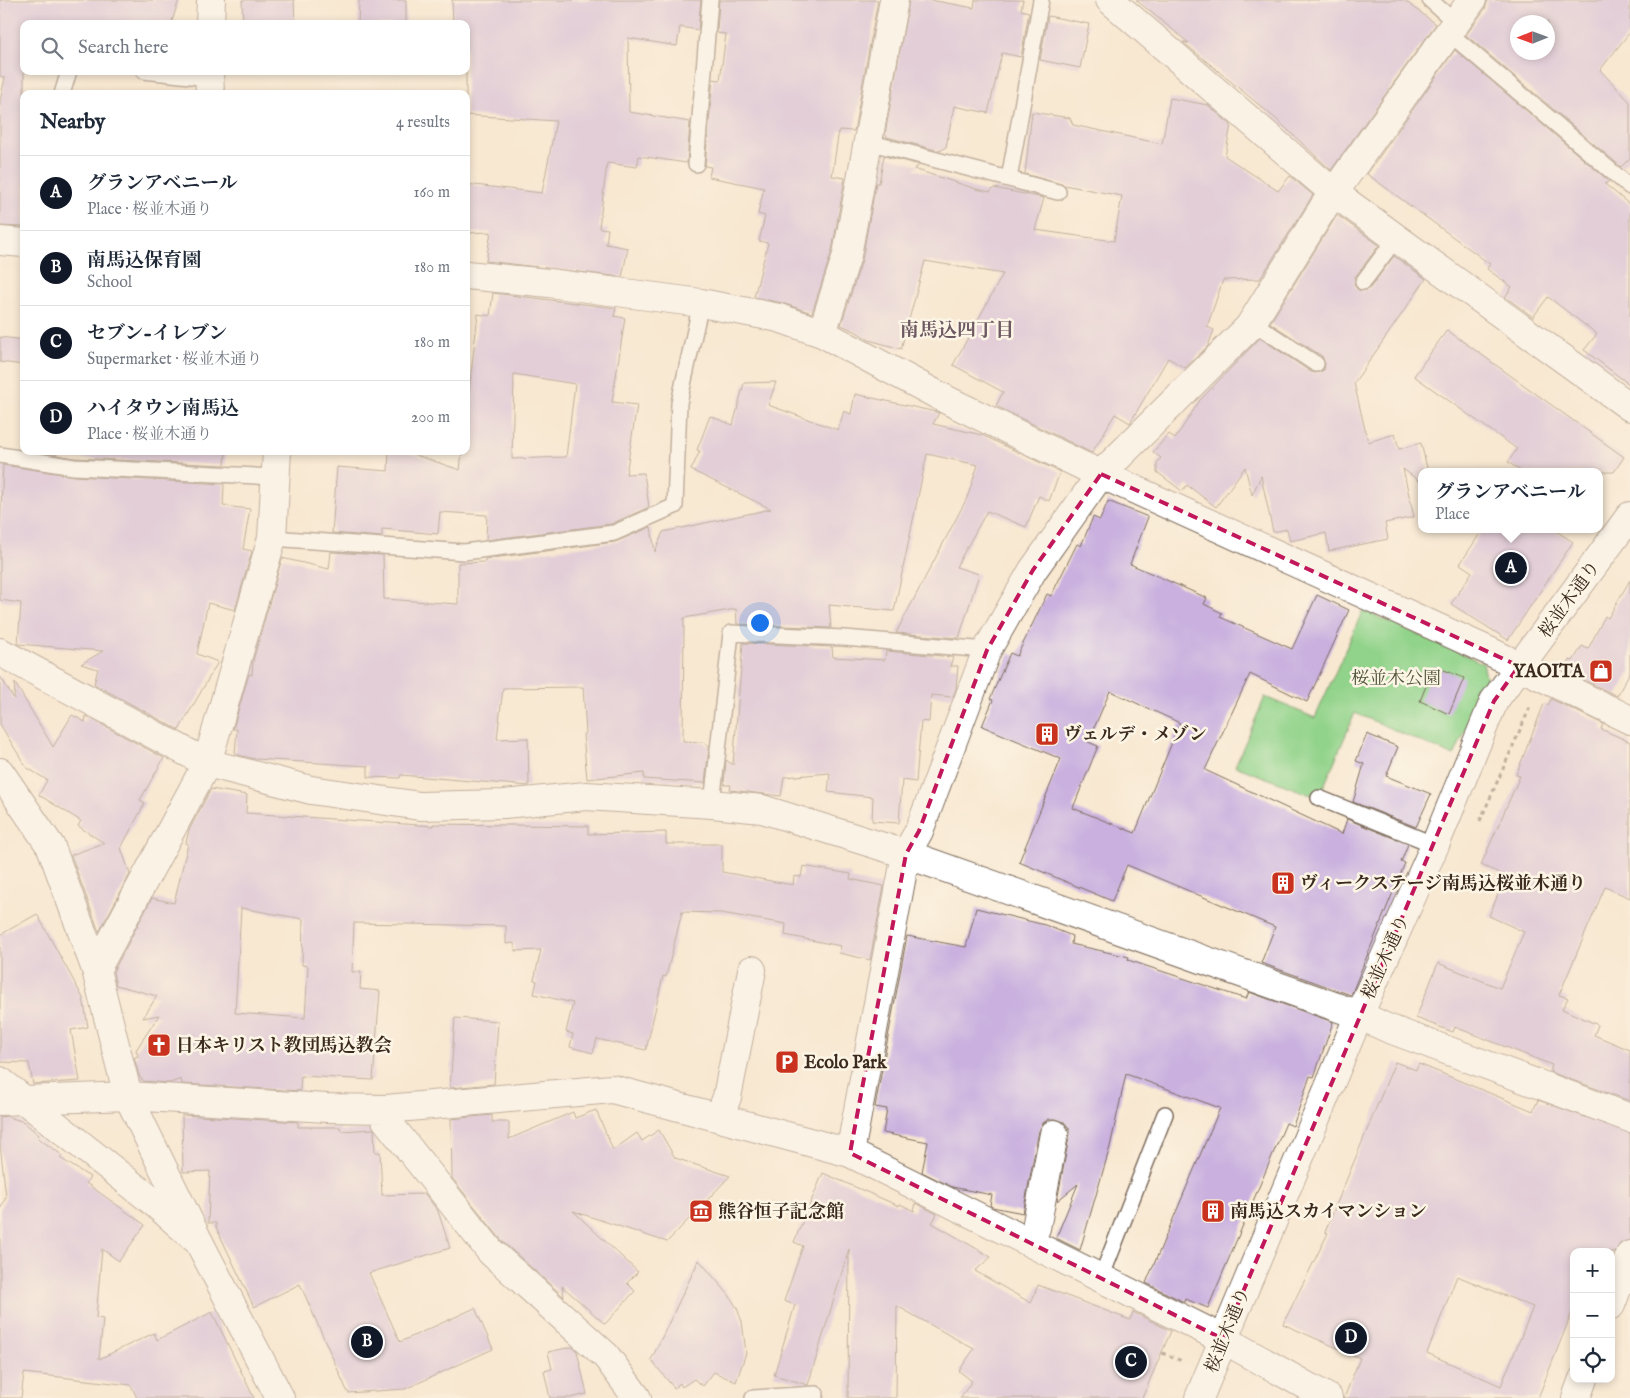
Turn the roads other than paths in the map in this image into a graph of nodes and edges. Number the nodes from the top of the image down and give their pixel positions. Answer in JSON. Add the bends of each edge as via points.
{"nodes":[{"id":1,"x":211,"y":0,"type":"edge"},
{"id":2,"x":710,"y":0,"type":"edge"},
{"id":3,"x":894,"y":0,"type":"edge"},
{"id":4,"x":1041,"y":0,"type":"edge"},
{"id":5,"x":1110,"y":0,"type":"edge"},
{"id":6,"x":1430,"y":0,"type":"edge"},
{"id":7,"x":1472,"y":0,"type":"edge"},
{"id":8,"x":210,"y":20,"type":"edge"},
{"id":9,"x":1452,"y":28,"type":"junction"},
{"id":10,"x":67,"y":75,"type":"edge"},
{"id":11,"x":170,"y":75,"type":"edge"},
{"id":12,"x":209,"y":81,"type":"edge"},
{"id":13,"x":63,"y":90,"type":"edge"},
{"id":14,"x":868,"y":142,"type":"junction"},
{"id":15,"x":696,"y":164,"type":"dead end"},
{"id":16,"x":1010,"y":179,"type":"junction"},
{"id":17,"x":1630,"y":187,"type":"edge"},
{"id":18,"x":1058,"y":192,"type":"dead end"},
{"id":19,"x":1334,"y":193,"type":"junction"},
{"id":20,"x":1397,"y":237,"type":"junction"},
{"id":21,"x":0,"y":241,"type":"edge"},
{"id":22,"x":20,"y":243,"type":"edge"},
{"id":23,"x":470,"y":275,"type":"edge"},
{"id":24,"x":1363,"y":282,"type":"dead end"},
{"id":25,"x":701,"y":303,"type":"junction"},
{"id":26,"x":1252,"y":322,"type":"junction"},
{"id":27,"x":822,"y":333,"type":"junction"},
{"id":28,"x":1316,"y":364,"type":"dead end"},
{"id":29,"x":1630,"y":407,"type":"edge"},
{"id":30,"x":0,"y":455,"type":"edge"},
{"id":31,"x":276,"y":464,"type":"edge"},
{"id":32,"x":1101,"y":474,"type":"junction"},
{"id":33,"x":1630,"y":516,"type":"edge"},
{"id":34,"x":272,"y":538,"type":"junction"},
{"id":35,"x":987,"y":650,"type":"junction"},
{"id":36,"x":0,"y":652,"type":"edge"},
{"id":37,"x":1519,"y":666,"type":"junction"},
{"id":38,"x":1630,"y":720,"type":"edge"},
{"id":39,"x":207,"y":764,"type":"junction"},
{"id":40,"x":0,"y":772,"type":"edge"},
{"id":41,"x":1319,"y":798,"type":"dead end"},
{"id":42,"x":712,"y":804,"type":"junction"},
{"id":43,"x":1435,"y":845,"type":"junction"},
{"id":44,"x":906,"y":854,"type":"junction"},
{"id":45,"x":96,"y":970,"type":"junction"},
{"id":46,"x":752,"y":970,"type":"dead end"},
{"id":47,"x":1359,"y":1015,"type":"junction"},
{"id":48,"x":0,"y":1081,"type":"edge"},
{"id":49,"x":128,"y":1096,"type":"junction"},
{"id":50,"x":11,"y":1100,"type":"edge"},
{"id":51,"x":386,"y":1109,"type":"junction"},
{"id":52,"x":1165,"y":1114,"type":"dead end"},
{"id":53,"x":719,"y":1118,"type":"junction"},
{"id":54,"x":1630,"y":1118,"type":"edge"},
{"id":55,"x":1054,"y":1134,"type":"dead end"},
{"id":56,"x":850,"y":1153,"type":"junction"},
{"id":57,"x":199,"y":1242,"type":"junction"},
{"id":58,"x":1028,"y":1242,"type":"junction"},
{"id":59,"x":1630,"y":1255,"type":"edge"},
{"id":60,"x":1101,"y":1278,"type":"junction"},
{"id":61,"x":1615,"y":1294,"type":"edge"},
{"id":62,"x":1223,"y":1339,"type":"junction"},
{"id":63,"x":1582,"y":1383,"type":"edge"},
{"id":64,"x":816,"y":1394,"type":"dead end"},
{"id":65,"x":280,"y":1398,"type":"edge"},
{"id":66,"x":637,"y":1398,"type":"edge"},
{"id":67,"x":753,"y":1398,"type":"edge"},
{"id":68,"x":1199,"y":1398,"type":"edge"},
{"id":69,"x":1328,"y":1398,"type":"edge"},
{"id":70,"x":1576,"y":1398,"type":"edge"}],
"edges":[{"from":1,"to":8,"type":"street"},
{"from":2,"to":15,"type":"lane"},
{"from":3,"to":14,"type":"street"},
{"from":4,"to":16,"type":"lane"},
{"from":5,"to":19,"type":"street"},
{"from":6,"to":9,"type":"lane"},
{"from":7,"to":9,"type":"street"},
{"from":9,"to":17,"type":"lane"},
{"from":9,"to":19,"type":"street"},
{"from":10,"to":13,"type":"lane"},
{"from":11,"to":12,"type":"lane"},
{"from":14,"to":16,"type":"lane"},
{"from":14,"to":27,"type":"street","via":[[847,255]]},
{"from":16,"to":18,"type":"lane"},
{"from":19,"to":20,"type":"street"},
{"from":19,"to":26,"type":"street"},
{"from":20,"to":24,"type":"lane"},
{"from":20,"to":29,"type":"street"},
{"from":21,"to":22,"type":"street"},
{"from":23,"to":25,"type":"street"},
{"from":25,"to":27,"type":"street","via":[[780,318]]},
{"from":25,"to":34,"type":"lane","via":[[678,403],[675,506],[614,533],[464,552]]},
{"from":26,"to":28,"type":"lane"},
{"from":26,"to":32,"type":"street"},
{"from":27,"to":32,"type":"street","via":[[947,400]]},
{"from":30,"to":31,"type":"lane","via":[[74,467]]},
{"from":31,"to":34,"type":"street"},
{"from":32,"to":35,"type":"street","via":[[1033,570]]},
{"from":32,"to":37,"type":"street"},
{"from":33,"to":37,"type":"street","name":"桜並木通り"},
{"from":34,"to":39,"type":"street"},
{"from":35,"to":42,"type":"lane","via":[[844,638],[731,634]]},
{"from":35,"to":44,"type":"street","via":[[920,831]]},
{"from":36,"to":39,"type":"street"},
{"from":37,"to":38,"type":"street"},
{"from":37,"to":43,"type":"street","name":"桜並木通り","via":[[1494,701]]},
{"from":39,"to":42,"type":"street","via":[[311,790],[420,806],[504,804],[586,796]]},
{"from":39,"to":45,"type":"street"},
{"from":40,"to":45,"type":"street","via":[[52,847]]},
{"from":41,"to":43,"type":"lane"},
{"from":42,"to":44,"type":"street","via":[[762,809]]},
{"from":43,"to":47,"type":"street","name":"桜並木通り"},
{"from":44,"to":47,"type":"street"},
{"from":44,"to":56,"type":"street"},
{"from":45,"to":49,"type":"street"},
{"from":46,"to":53,"type":"street","via":[[727,1097]]},
{"from":47,"to":54,"type":"street"},
{"from":47,"to":62,"type":"street","name":"桜並木通り"},
{"from":48,"to":50,"type":"street"},
{"from":49,"to":50,"type":"street"},
{"from":49,"to":51,"type":"street"},
{"from":49,"to":57,"type":"street"},
{"from":50,"to":57,"type":"street","via":[[151,1200]]},
{"from":51,"to":53,"type":"street","via":[[612,1089]]},
{"from":51,"to":66,"type":"street","via":[[386,1120],[491,1252],[606,1356]]},
{"from":52,"to":60,"type":"lane"},
{"from":53,"to":56,"type":"street"},
{"from":55,"to":58,"type":"street","via":[[1036,1228]]},
{"from":56,"to":58,"type":"street"},
{"from":57,"to":65,"type":"street"},
{"from":58,"to":60,"type":"street"},
{"from":59,"to":61,"type":"street"},
{"from":60,"to":62,"type":"street"},
{"from":62,"to":68,"type":"street","name":"桜並木通り"},
{"from":62,"to":69,"type":"street"},
{"from":63,"to":70,"type":"street"},
{"from":64,"to":67,"type":"lane"}]}
